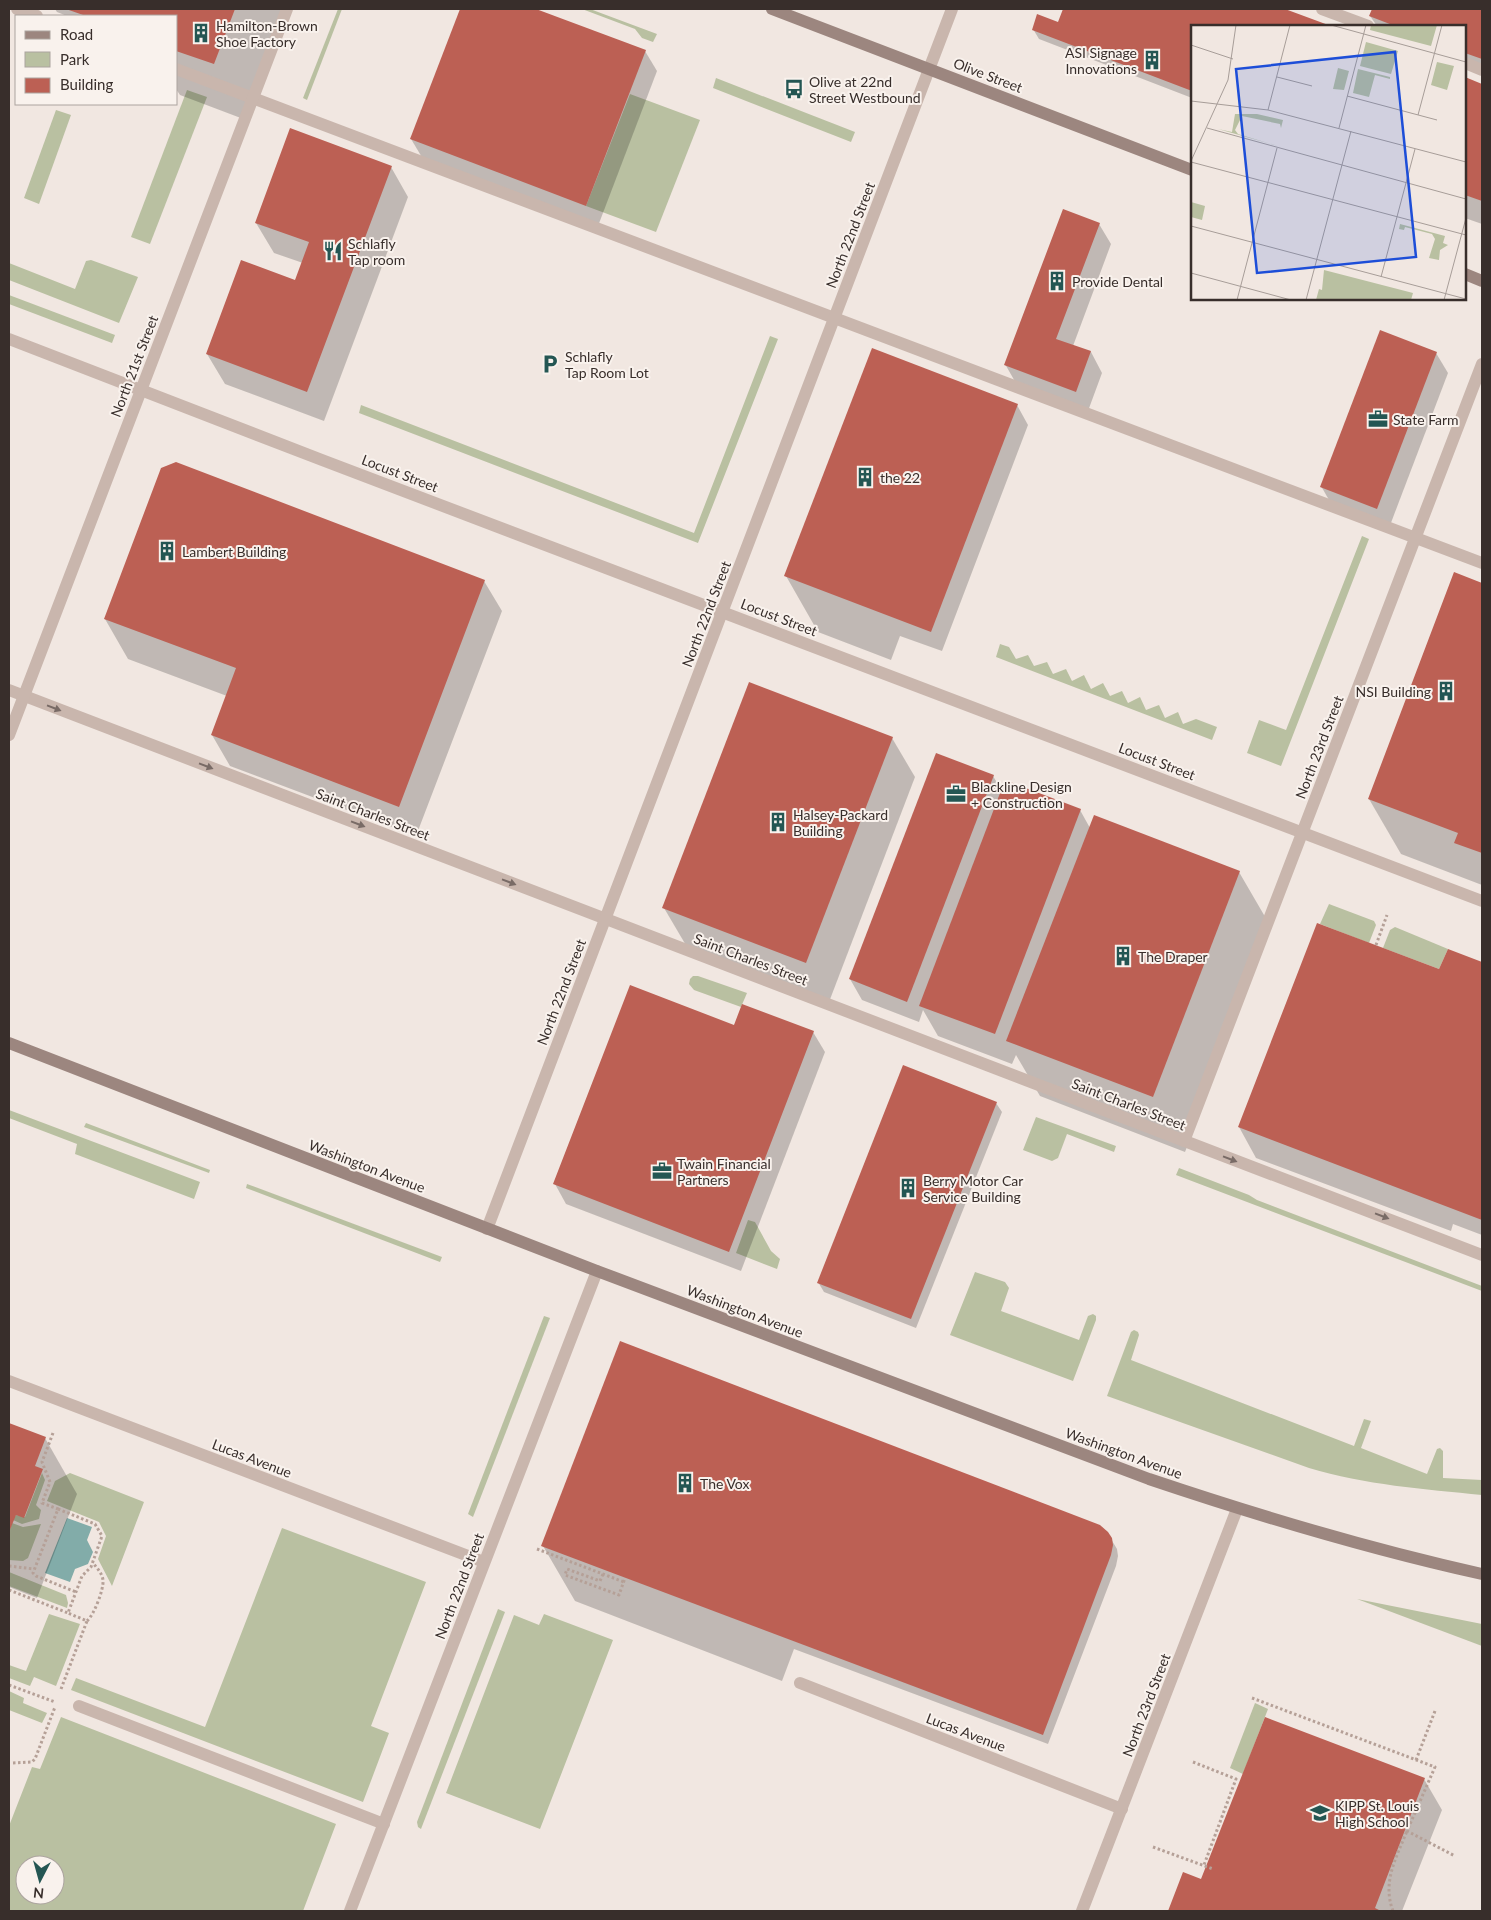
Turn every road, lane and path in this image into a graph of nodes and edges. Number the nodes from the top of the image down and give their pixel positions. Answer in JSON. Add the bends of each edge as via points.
{"nodes":[{"id":1,"x":17,"y":9,"type":"edge"},
{"id":2,"x":287,"y":9,"type":"edge"},
{"id":3,"x":772,"y":9,"type":"edge"},
{"id":4,"x":952,"y":9,"type":"edge"},
{"id":5,"x":1322,"y":9,"type":"edge"},
{"id":6,"x":34,"y":15,"type":"edge"},
{"id":7,"x":1365,"y":25,"type":"edge"},
{"id":8,"x":1466,"y":64,"type":"edge"},
{"id":9,"x":928,"y":68,"type":"junction"},
{"id":10,"x":178,"y":70,"type":"edge"},
{"id":11,"x":1482,"y":70,"type":"edge"},
{"id":12,"x":253,"y":98,"type":"junction"},
{"id":13,"x":1191,"y":170,"type":"edge"},
{"id":14,"x":1466,"y":274,"type":"edge"},
{"id":15,"x":1482,"y":280,"type":"edge"},
{"id":16,"x":834,"y":318,"type":"junction"},
{"id":17,"x":9,"y":339,"type":"edge"},
{"id":18,"x":1482,"y":364,"type":"edge"},
{"id":19,"x":141,"y":389,"type":"junction"},
{"id":20,"x":1416,"y":537,"type":"junction"},
{"id":21,"x":1482,"y":563,"type":"edge"},
{"id":22,"x":723,"y":612,"type":"junction"},
{"id":23,"x":9,"y":690,"type":"edge"},
{"id":24,"x":24,"y":696,"type":"junction"},
{"id":25,"x":9,"y":735,"type":"edge"},
{"id":26,"x":1303,"y":832,"type":"junction"},
{"id":27,"x":1482,"y":901,"type":"edge"},
{"id":28,"x":1387,"y":915,"type":"dead end"},
{"id":29,"x":605,"y":919,"type":"junction"},
{"id":30,"x":1376,"y":945,"type":"dead end"},
{"id":31,"x":9,"y":1043,"type":"edge"},
{"id":32,"x":1184,"y":1141,"type":"junction"},
{"id":33,"x":486,"y":1229,"type":"junction"},
{"id":34,"x":1482,"y":1254,"type":"edge"},
{"id":35,"x":597,"y":1272,"type":"junction"},
{"id":36,"x":9,"y":1381,"type":"edge"},
{"id":37,"x":53,"y":1433,"type":"dead end"},
{"id":38,"x":58,"y":1509,"type":"junction"},
{"id":39,"x":1237,"y":1509,"type":"junction"},
{"id":40,"x":537,"y":1549,"type":"dead end"},
{"id":41,"x":484,"y":1562,"type":"junction"},
{"id":42,"x":92,"y":1563,"type":"junction"},
{"id":43,"x":9,"y":1566,"type":"edge"},
{"id":44,"x":34,"y":1569,"type":"junction"},
{"id":45,"x":604,"y":1574,"type":"junction"},
{"id":46,"x":1482,"y":1574,"type":"edge"},
{"id":47,"x":9,"y":1590,"type":"edge"},
{"id":48,"x":76,"y":1592,"type":"junction"},
{"id":49,"x":68,"y":1613,"type":"junction"},
{"id":50,"x":87,"y":1621,"type":"junction"},
{"id":51,"x":800,"y":1683,"type":"dead end"},
{"id":52,"x":9,"y":1684,"type":"edge"},
{"id":53,"x":1252,"y":1698,"type":"dead end"},
{"id":54,"x":56,"y":1703,"type":"junction"},
{"id":55,"x":79,"y":1706,"type":"dead end"},
{"id":56,"x":1435,"y":1711,"type":"dead end"},
{"id":57,"x":1416,"y":1760,"type":"junction"},
{"id":58,"x":1193,"y":1762,"type":"dead end"},
{"id":59,"x":13,"y":1763,"type":"dead end"},
{"id":60,"x":1122,"y":1809,"type":"junction"},
{"id":61,"x":384,"y":1824,"type":"junction"},
{"id":62,"x":1407,"y":1832,"type":"junction"},
{"id":63,"x":1154,"y":1847,"type":"dead end"},
{"id":64,"x":1455,"y":1856,"type":"dead end"},
{"id":65,"x":1204,"y":1865,"type":"junction"},
{"id":66,"x":1213,"y":1869,"type":"dead end"},
{"id":67,"x":350,"y":1911,"type":"edge"},
{"id":68,"x":1082,"y":1911,"type":"edge"},
{"id":69,"x":1393,"y":1911,"type":"edge"}],
"edges":[{"from":1,"to":6,"type":"street"},
{"from":2,"to":12,"type":"street","name":"North 21st Street"},
{"from":3,"to":9,"type":"main road","name":"Olive Street"},
{"from":4,"to":9,"type":"street","name":"North 22nd Street"},
{"from":5,"to":7,"type":"street"},
{"from":8,"to":11,"type":"street"},
{"from":9,"to":13,"type":"main road","name":"Olive Street"},
{"from":9,"to":16,"type":"street","name":"North 22nd Street"},
{"from":10,"to":12,"type":"street"},
{"from":12,"to":16,"type":"street"},
{"from":12,"to":19,"type":"street","name":"North 21st Street"},
{"from":14,"to":15,"type":"main road"},
{"from":16,"to":20,"type":"street"},
{"from":16,"to":22,"type":"street","name":"North 22nd Street"},
{"from":17,"to":19,"type":"street","name":"Locust Street"},
{"from":18,"to":20,"type":"street","name":"North 23rd Street"},
{"from":19,"to":22,"type":"street","name":"Locust Street"},
{"from":19,"to":24,"type":"street","name":"North 21st Street"},
{"from":20,"to":21,"type":"street"},
{"from":20,"to":26,"type":"street","name":"North 23rd Street"},
{"from":22,"to":26,"type":"street","name":"Locust Street"},
{"from":22,"to":29,"type":"street","name":"North 22nd Street"},
{"from":23,"to":24,"type":"street","name":"Saint Charles Street"},
{"from":24,"to":25,"type":"street","name":"North 21st Street"},
{"from":24,"to":29,"type":"street","name":"Saint Charles Street","one_way":true},
{"from":26,"to":27,"type":"street","name":"Locust Street"},
{"from":26,"to":32,"type":"street","name":"North 23rd Street"},
{"from":28,"to":30,"type":"path"},
{"from":29,"to":32,"type":"street","name":"Saint Charles Street"},
{"from":29,"to":33,"type":"street","name":"North 22nd Street"},
{"from":31,"to":33,"type":"main road","name":"Washington Avenue"},
{"from":32,"to":34,"type":"street","name":"Saint Charles Street","one_way":true},
{"from":33,"to":35,"type":"main road","name":"Washington Avenue"},
{"from":35,"to":39,"type":"main road","name":"Washington Avenue"},
{"from":35,"to":41,"type":"street","name":"North 22nd Street"},
{"from":36,"to":41,"type":"street","name":"Lucas Avenue"},
{"from":37,"to":38,"type":"path","via":[[42,1462],[50,1482],[42,1503]]},
{"from":38,"to":42,"type":"path","via":[[96,1525],[102,1536]]},
{"from":38,"to":44,"type":"path"},
{"from":39,"to":46,"type":"main road","name":"Washington Avenue"},
{"from":39,"to":60,"type":"street","name":"North 23rd Street"},
{"from":40,"to":45,"type":"path"},
{"from":41,"to":61,"type":"street","name":"North 22nd Street"},
{"from":42,"to":48,"type":"path"},
{"from":42,"to":50,"type":"path","via":[[103,1581]]},
{"from":43,"to":44,"type":"path"},
{"from":44,"to":48,"type":"path","via":[[36,1576]]},
{"from":45,"to":45,"type":"path","via":[[625,1580],[619,1595],[565,1574],[567,1568],[600,1581]]},
{"from":47,"to":49,"type":"path"},
{"from":48,"to":49,"type":"path"},
{"from":49,"to":50,"type":"path"},
{"from":50,"to":54,"type":"path"},
{"from":51,"to":60,"type":"street","name":"Lucas Avenue"},
{"from":52,"to":54,"type":"path"},
{"from":53,"to":57,"type":"path"},
{"from":54,"to":59,"type":"path","via":[[35,1760]]},
{"from":55,"to":61,"type":"street"},
{"from":56,"to":57,"type":"path"},
{"from":57,"to":62,"type":"path","via":[[1435,1767]]},
{"from":58,"to":65,"type":"path","via":[[1236,1779]]},
{"from":60,"to":68,"type":"street","name":"North 23rd Street"},
{"from":61,"to":67,"type":"street","name":"North 22nd Street"},
{"from":62,"to":64,"type":"path"},
{"from":62,"to":69,"type":"path","via":[[1388,1889]]},
{"from":63,"to":65,"type":"path"},
{"from":65,"to":66,"type":"path"}]}
